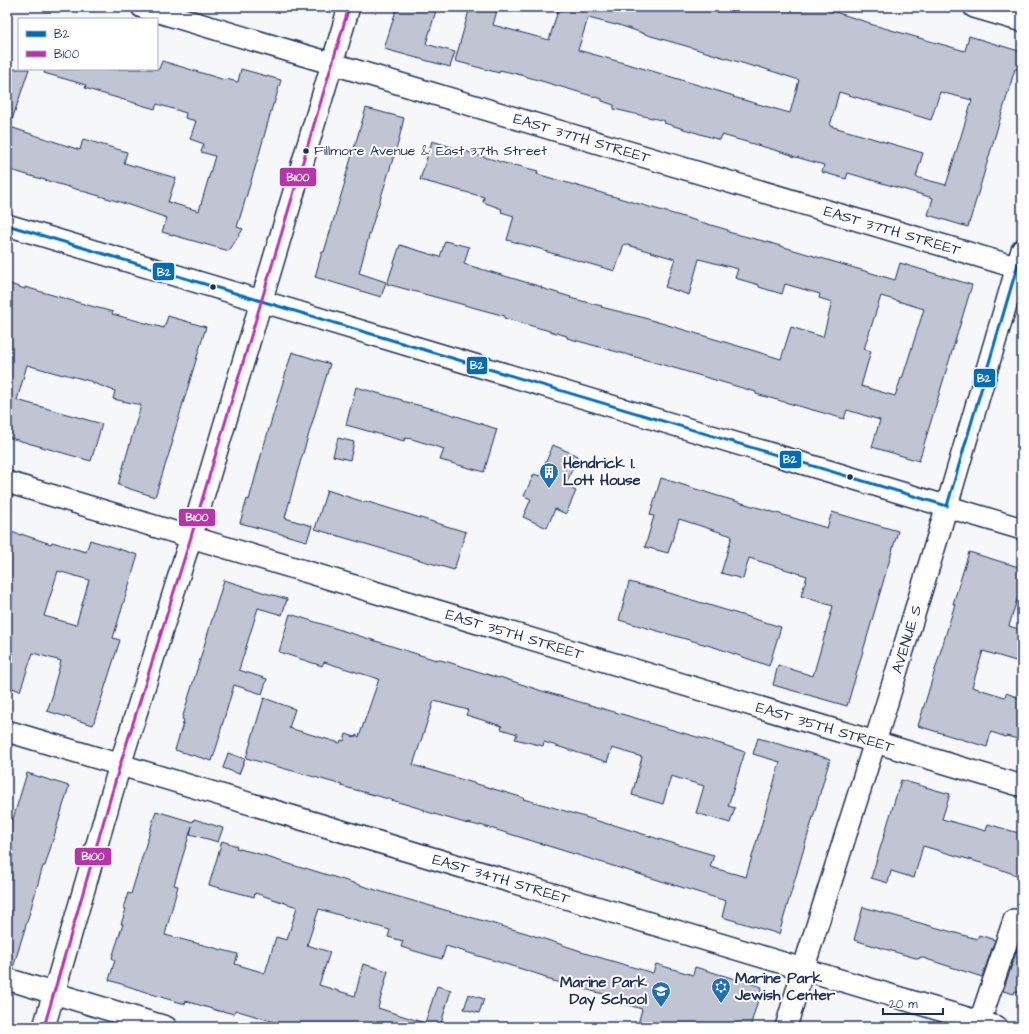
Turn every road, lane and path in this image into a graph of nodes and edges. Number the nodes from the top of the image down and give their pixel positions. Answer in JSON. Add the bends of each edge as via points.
{"nodes":[{"id":1,"x":142,"y":7,"type":"edge"},
{"id":2,"x":349,"y":7,"type":"edge"},
{"id":3,"x":974,"y":7,"type":"edge"},
{"id":4,"x":1022,"y":22,"type":"edge"},
{"id":5,"x":332,"y":64,"type":"junction"},
{"id":6,"x":7,"y":225,"type":"edge"},
{"id":7,"x":1020,"y":262,"type":"edge"},
{"id":8,"x":261,"y":302,"type":"junction"},
{"id":9,"x":7,"y":482,"type":"edge"},
{"id":10,"x":947,"y":506,"type":"junction"},
{"id":11,"x":1022,"y":529,"type":"edge"},
{"id":12,"x":191,"y":537,"type":"junction"},
{"id":13,"x":7,"y":731,"type":"edge"},
{"id":14,"x":875,"y":742,"type":"junction"},
{"id":15,"x":120,"y":765,"type":"junction"},
{"id":16,"x":1022,"y":786,"type":"edge"},
{"id":17,"x":1022,"y":923,"type":"edge"},
{"id":18,"x":803,"y":970,"type":"junction"},
{"id":19,"x":7,"y":979,"type":"edge"},
{"id":20,"x":54,"y":994,"type":"junction"},
{"id":21,"x":984,"y":1025,"type":"edge"},
{"id":22,"x":44,"y":1027,"type":"edge"},
{"id":23,"x":166,"y":1027,"type":"edge"},
{"id":24,"x":786,"y":1027,"type":"edge"}],
"edges":[{"from":1,"to":5,"type":"street","name":"EAST 37TH STREET"},
{"from":2,"to":5,"type":"street"},
{"from":3,"to":4,"type":"street"},
{"from":5,"to":7,"type":"street","name":"EAST 37TH STREET"},
{"from":5,"to":8,"type":"street"},
{"from":6,"to":8,"type":"street"},
{"from":7,"to":10,"type":"street","name":"AVENUE S"},
{"from":8,"to":10,"type":"street"},
{"from":8,"to":12,"type":"street"},
{"from":9,"to":12,"type":"street","name":"EAST 35TH STREET"},
{"from":10,"to":11,"type":"street"},
{"from":10,"to":14,"type":"street","name":"AVENUE S"},
{"from":12,"to":14,"type":"street","name":"EAST 35TH STREET"},
{"from":12,"to":15,"type":"street"},
{"from":13,"to":15,"type":"street","name":"EAST 34TH STREET"},
{"from":14,"to":16,"type":"street","name":"EAST 35TH STREET"},
{"from":14,"to":18,"type":"street","name":"AVENUE S"},
{"from":15,"to":18,"type":"street","name":"EAST 34TH STREET"},
{"from":15,"to":20,"type":"street"},
{"from":17,"to":21,"type":"street","via":[[1014,920]]},
{"from":18,"to":21,"type":"street","name":"EAST 34TH STREET"},
{"from":18,"to":24,"type":"street","name":"AVENUE S"},
{"from":19,"to":20,"type":"street"},
{"from":20,"to":22,"type":"street"},
{"from":20,"to":23,"type":"street"}]}
